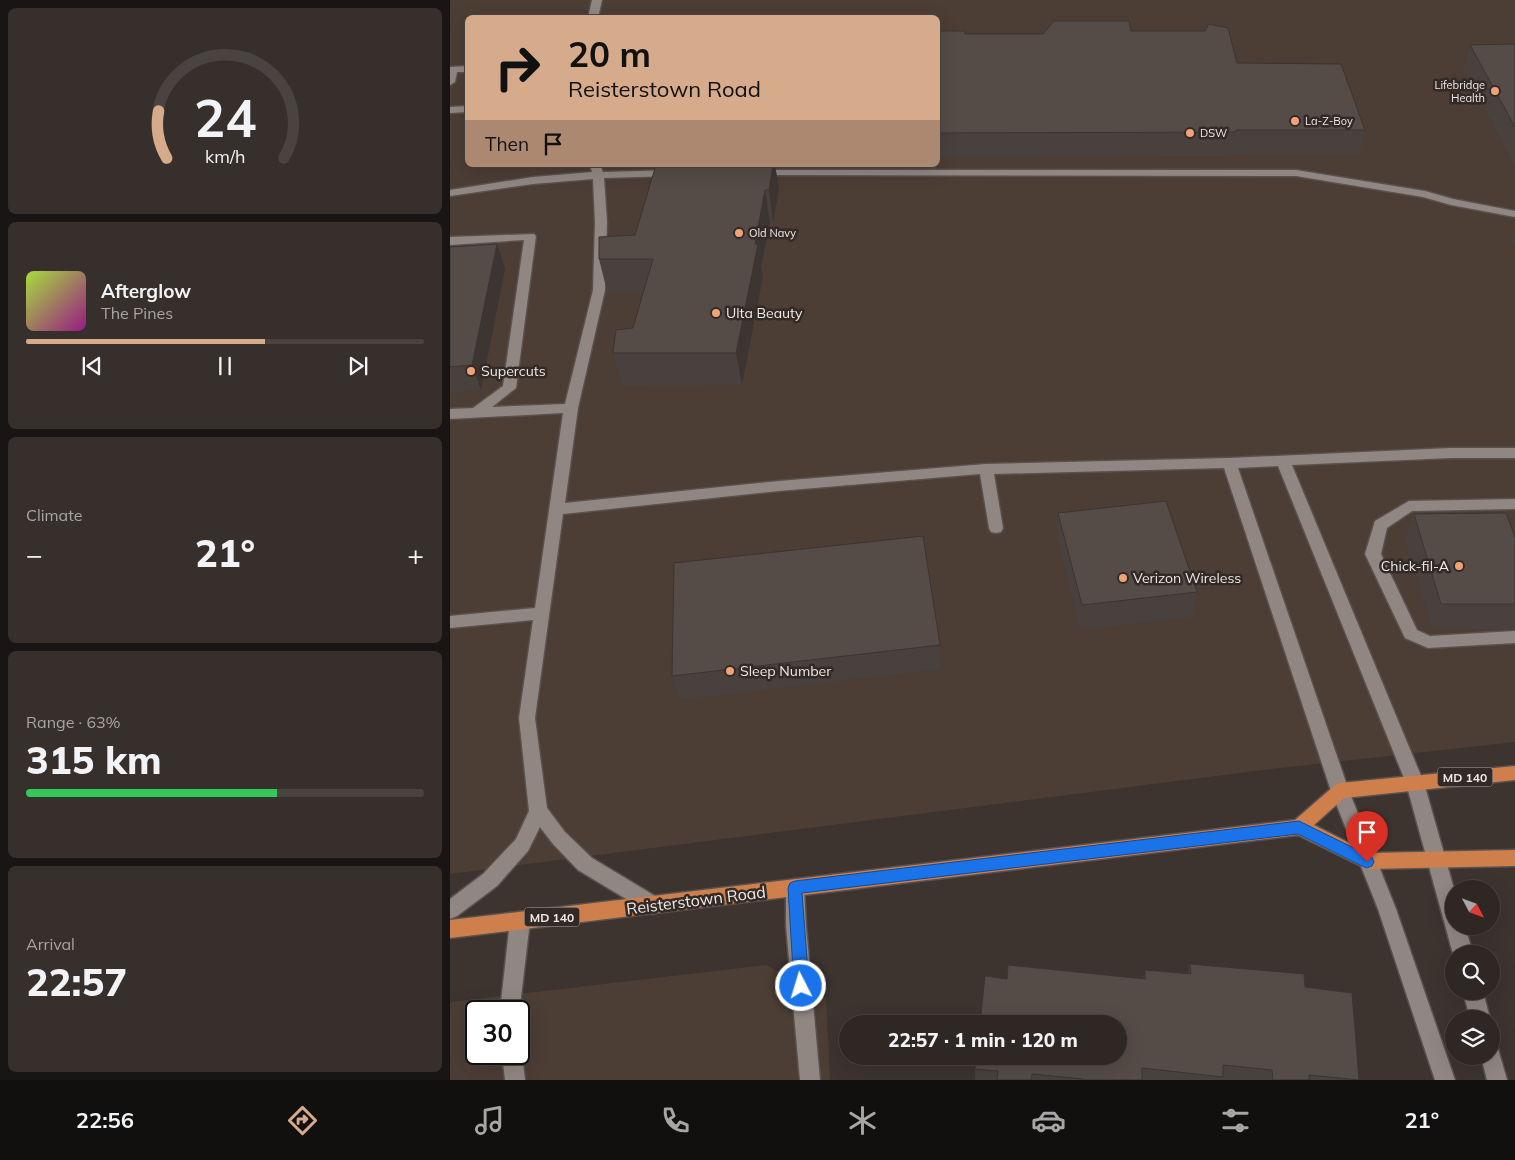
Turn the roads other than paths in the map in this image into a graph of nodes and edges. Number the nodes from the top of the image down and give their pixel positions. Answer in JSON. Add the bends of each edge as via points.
{"nodes":[{"id":1,"x":597,"y":0,"type":"edge"},
{"id":2,"x":594,"y":15,"type":"edge"},
{"id":3,"x":465,"y":68,"type":"edge"},
{"id":4,"x":450,"y":82,"type":"edge"},
{"id":5,"x":465,"y":109,"type":"edge"},
{"id":6,"x":450,"y":110,"type":"edge"},
{"id":7,"x":596,"y":170,"type":"edge"},
{"id":8,"x":680,"y":173,"type":"edge"},
{"id":9,"x":747,"y":173,"type":"edge"},
{"id":10,"x":450,"y":193,"type":"edge"},
{"id":11,"x":1515,"y":214,"type":"edge"},
{"id":12,"x":450,"y":242,"type":"edge"},
{"id":13,"x":571,"y":408,"type":"junction"},
{"id":14,"x":476,"y":412,"type":"junction"},
{"id":15,"x":450,"y":414,"type":"edge"},
{"id":16,"x":1515,"y":454,"type":"edge"},
{"id":17,"x":1283,"y":460,"type":"junction"},
{"id":18,"x":1229,"y":463,"type":"junction"},
{"id":19,"x":986,"y":469,"type":"junction"},
{"id":20,"x":1515,"y":504,"type":"edge"},
{"id":21,"x":557,"y":509,"type":"junction"},
{"id":22,"x":996,"y":528,"type":"dead end"},
{"id":23,"x":542,"y":613,"type":"junction"},
{"id":24,"x":450,"y":622,"type":"edge"},
{"id":25,"x":1515,"y":638,"type":"edge"},
{"id":26,"x":1515,"y":773,"type":"edge"},
{"id":27,"x":1415,"y":783,"type":"junction"},
{"id":28,"x":1340,"y":791,"type":"junction"},
{"id":29,"x":538,"y":811,"type":"junction"},
{"id":30,"x":1299,"y":827,"type":"junction"},
{"id":31,"x":1515,"y":858,"type":"edge"},
{"id":32,"x":1435,"y":860,"type":"junction"},
{"id":33,"x":1367,"y":862,"type":"junction"},
{"id":34,"x":795,"y":888,"type":"junction"},
{"id":35,"x":1445,"y":893,"type":"edge"},
{"id":36,"x":654,"y":904,"type":"junction"},
{"id":37,"x":450,"y":910,"type":"edge"},
{"id":38,"x":520,"y":920,"type":"junction"},
{"id":39,"x":450,"y":929,"type":"edge"},
{"id":40,"x":511,"y":1000,"type":"edge"},
{"id":41,"x":513,"y":1065,"type":"edge"},
{"id":42,"x":1493,"y":1065,"type":"edge"},
{"id":43,"x":515,"y":1080,"type":"edge"},
{"id":44,"x":810,"y":1080,"type":"edge"},
{"id":45,"x":1445,"y":1080,"type":"edge"},
{"id":46,"x":1497,"y":1080,"type":"edge"}],
"edges":[{"from":1,"to":2,"type":"street"},
{"from":3,"to":4,"type":"street","via":[[453,70]]},
{"from":5,"to":6,"type":"street"},
{"from":7,"to":8,"type":"street"},
{"from":7,"to":10,"type":"street"},
{"from":7,"to":13,"type":"street","via":[[601,222],[599,290]]},
{"from":9,"to":11,"type":"street","via":[[1296,173],[1425,194]]},
{"from":12,"to":14,"type":"street","via":[[530,236],[509,388]]},
{"from":13,"to":14,"type":"street"},
{"from":13,"to":21,"type":"street"},
{"from":14,"to":15,"type":"street"},
{"from":16,"to":17,"type":"street","via":[[1451,453]]},
{"from":17,"to":18,"type":"street"},
{"from":17,"to":27,"type":"street"},
{"from":18,"to":19,"type":"street"},
{"from":18,"to":28,"type":"street"},
{"from":19,"to":21,"type":"street"},
{"from":19,"to":22,"type":"street"},
{"from":20,"to":25,"type":"street","via":[[1409,506],[1380,525],[1373,554],[1411,634],[1428,642]]},
{"from":21,"to":23,"type":"street"},
{"from":23,"to":24,"type":"street"},
{"from":23,"to":29,"type":"street","via":[[527,718]]},
{"from":26,"to":27,"type":"main road","number":"MD 140"},
{"from":27,"to":28,"type":"main road","number":"MD 140"},
{"from":27,"to":32,"type":"street"},
{"from":28,"to":30,"type":"main road"},
{"from":28,"to":33,"type":"street"},
{"from":29,"to":36,"type":"street","via":[[585,864]]},
{"from":29,"to":37,"type":"street","via":[[522,845],[490,880]]},
{"from":30,"to":33,"type":"main road"},
{"from":30,"to":34,"type":"main road","name":"Reisterstown Road","number":"MD 140"},
{"from":31,"to":32,"type":"main road"},
{"from":32,"to":33,"type":"main road"},
{"from":32,"to":35,"type":"street"},
{"from":33,"to":45,"type":"street","via":[[1387,909]]},
{"from":34,"to":36,"type":"main road","name":"Reisterstown Road","number":"MD 140"},
{"from":34,"to":44,"type":"street"},
{"from":36,"to":38,"type":"main road","name":"Reisterstown Road","number":"MD 140"},
{"from":38,"to":39,"type":"main road","name":"Reisterstown Road","number":"MD 140"},
{"from":38,"to":40,"type":"street"},
{"from":41,"to":43,"type":"street"},
{"from":42,"to":46,"type":"street"}]}
